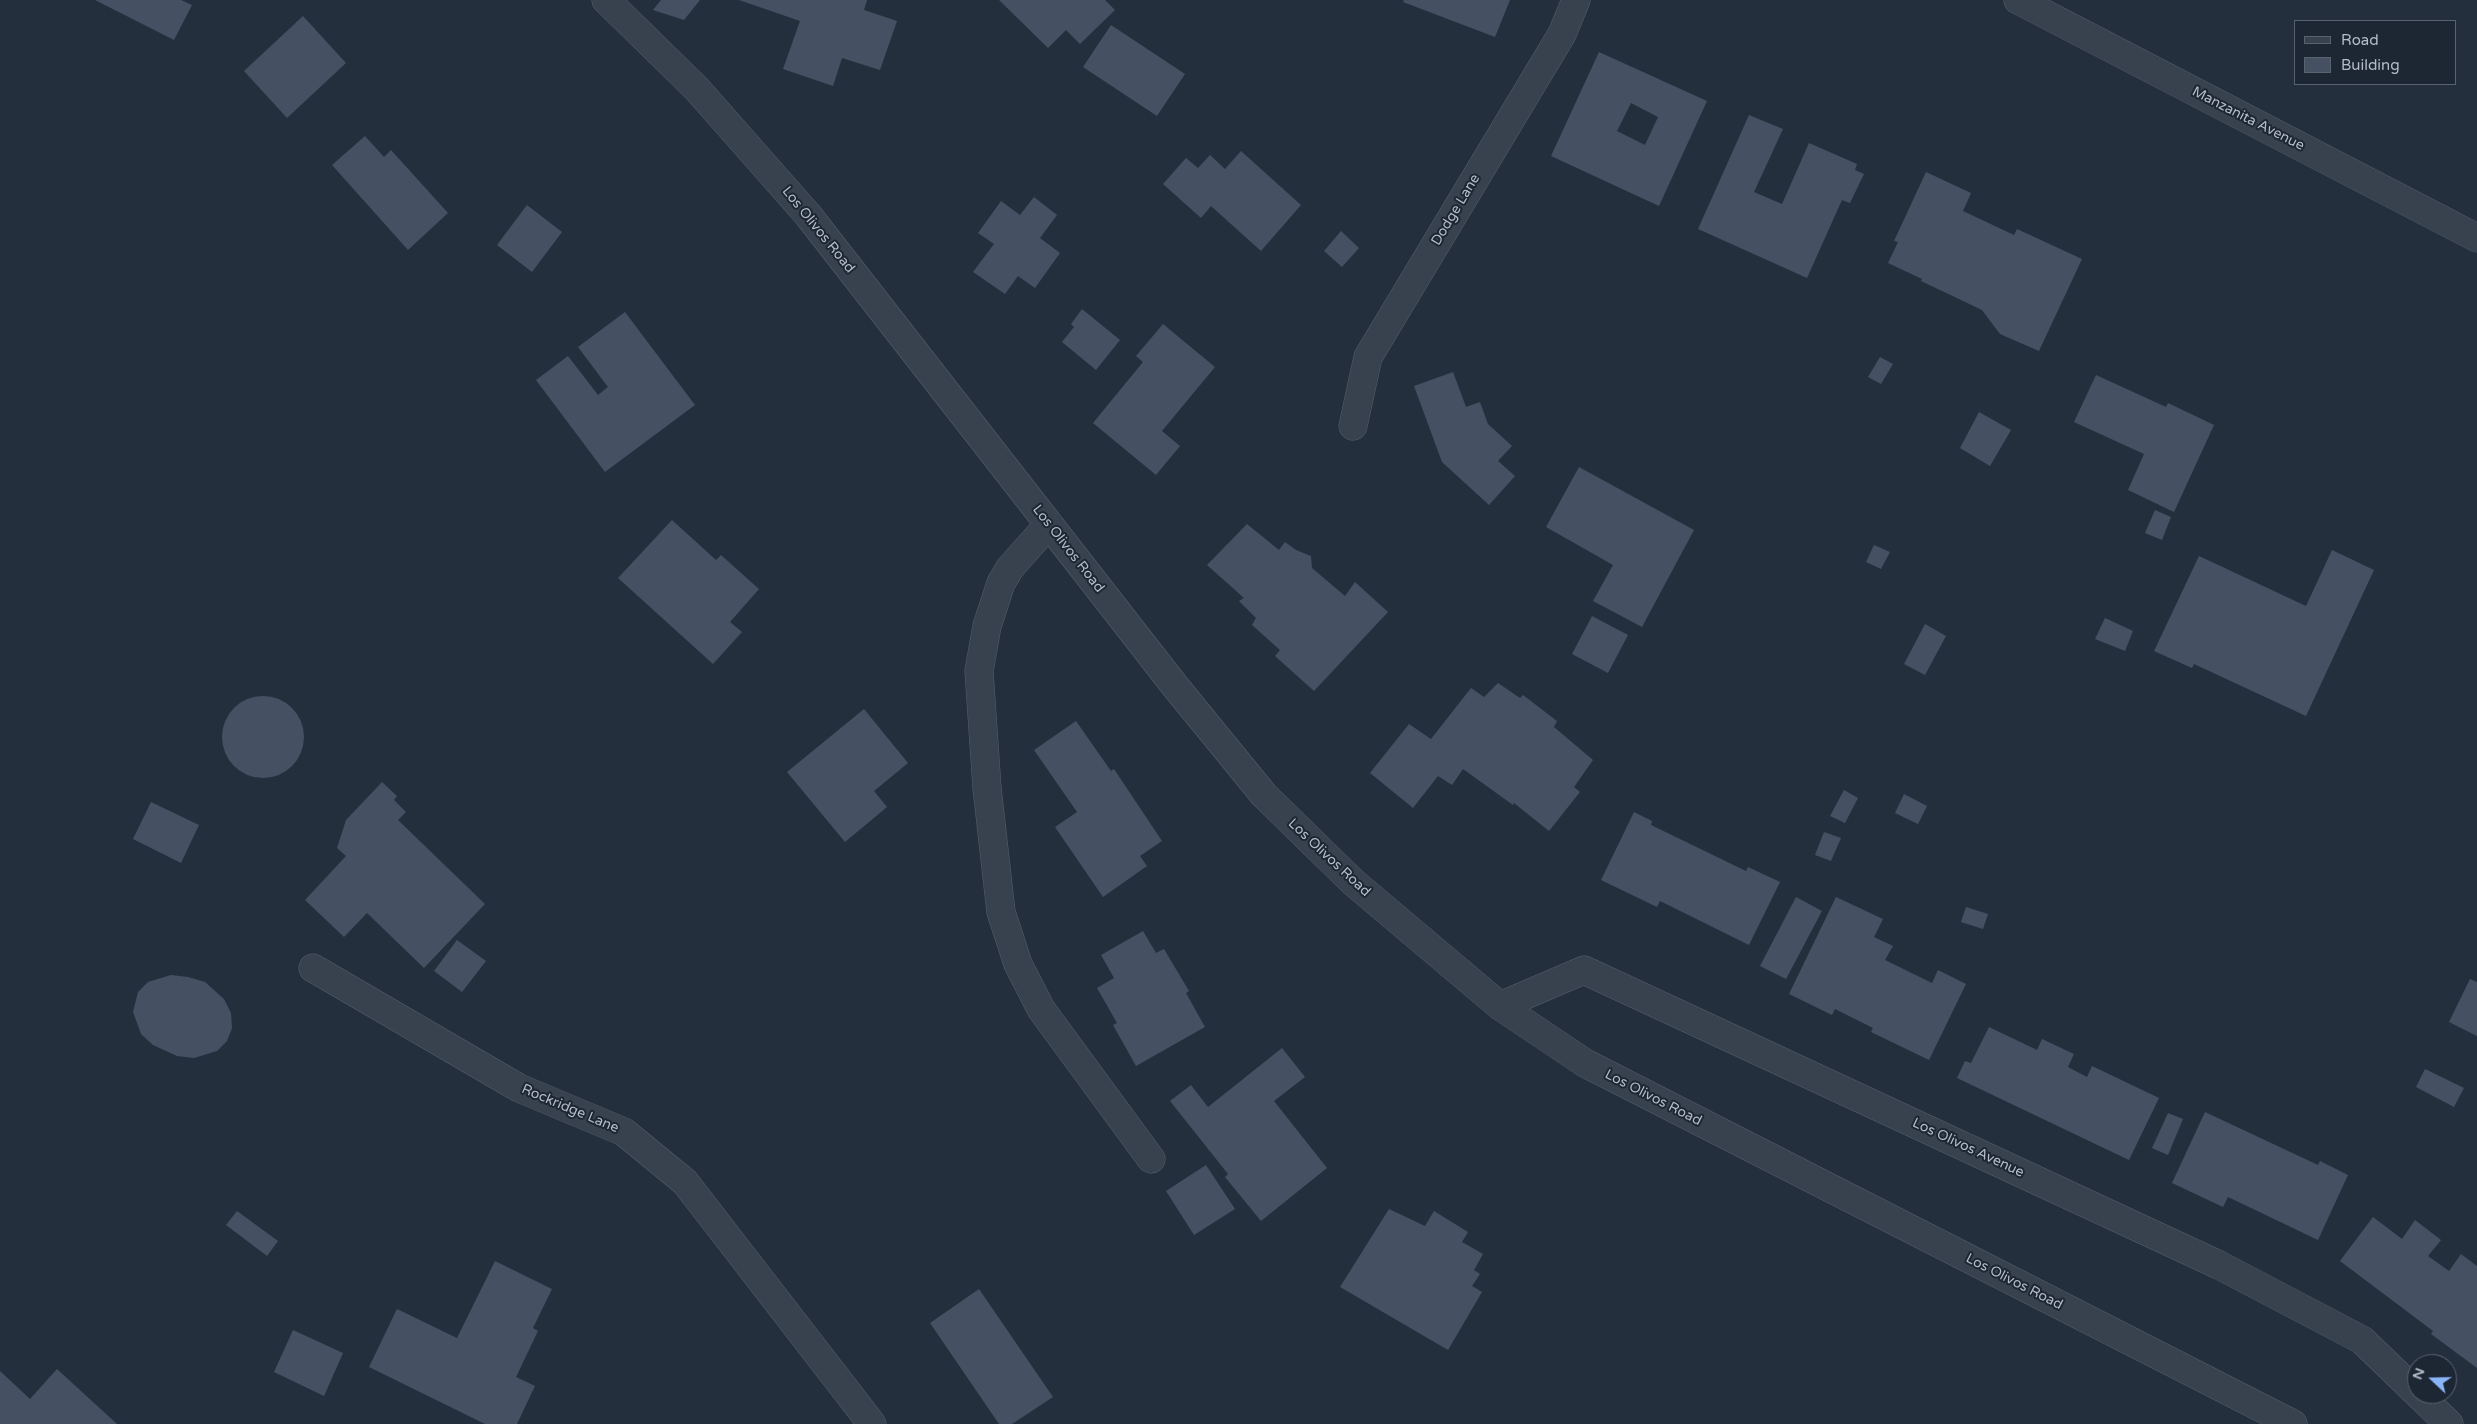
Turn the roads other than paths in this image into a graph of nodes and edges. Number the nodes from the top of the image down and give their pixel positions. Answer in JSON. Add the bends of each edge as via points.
{"nodes":[{"id":1,"x":606,"y":0,"type":"edge"},
{"id":2,"x":1576,"y":0,"type":"edge"},
{"id":3,"x":2018,"y":0,"type":"edge"},
{"id":4,"x":2477,"y":238,"type":"edge"},
{"id":5,"x":1353,"y":426,"type":"dead end"},
{"id":6,"x":1049,"y":524,"type":"junction"},
{"id":7,"x":313,"y":968,"type":"dead end"},
{"id":8,"x":1500,"y":1006,"type":"junction"},
{"id":9,"x":1152,"y":1159,"type":"dead end"},
{"id":10,"x":2407,"y":1383,"type":"edge"},
{"id":11,"x":2428,"y":1404,"type":"edge"},
{"id":12,"x":872,"y":1424,"type":"edge"},
{"id":13,"x":2293,"y":1424,"type":"edge"},
{"id":14,"x":2449,"y":1424,"type":"edge"}],
"edges":[{"from":1,"to":6,"type":"street","name":"Los Olivos Road","via":[[697,89],[808,215]]},
{"from":2,"to":5,"type":"street","name":"Dodge Lane","via":[[1562,34],[1368,357]]},
{"from":3,"to":4,"type":"street","name":"Manzanita Avenue"},
{"from":6,"to":8,"type":"street","name":"Los Olivos Road","via":[[1264,795],[1353,882]]},
{"from":6,"to":9,"type":"street","via":[[1001,583],[987,626],[979,671],[986,788],[1000,912],[1018,964],[1041,1009]]},
{"from":7,"to":12,"type":"street","name":"Rockridge Lane","via":[[519,1088],[624,1132],[685,1182]]},
{"from":8,"to":10,"type":"street","name":"Los Olivos Avenue","via":[[1584,970],[2219,1264],[2362,1340]]},
{"from":8,"to":13,"type":"street","name":"Los Olivos Road","via":[[1584,1063]]},
{"from":11,"to":14,"type":"street","name":"Los Olivos Avenue"}]}
